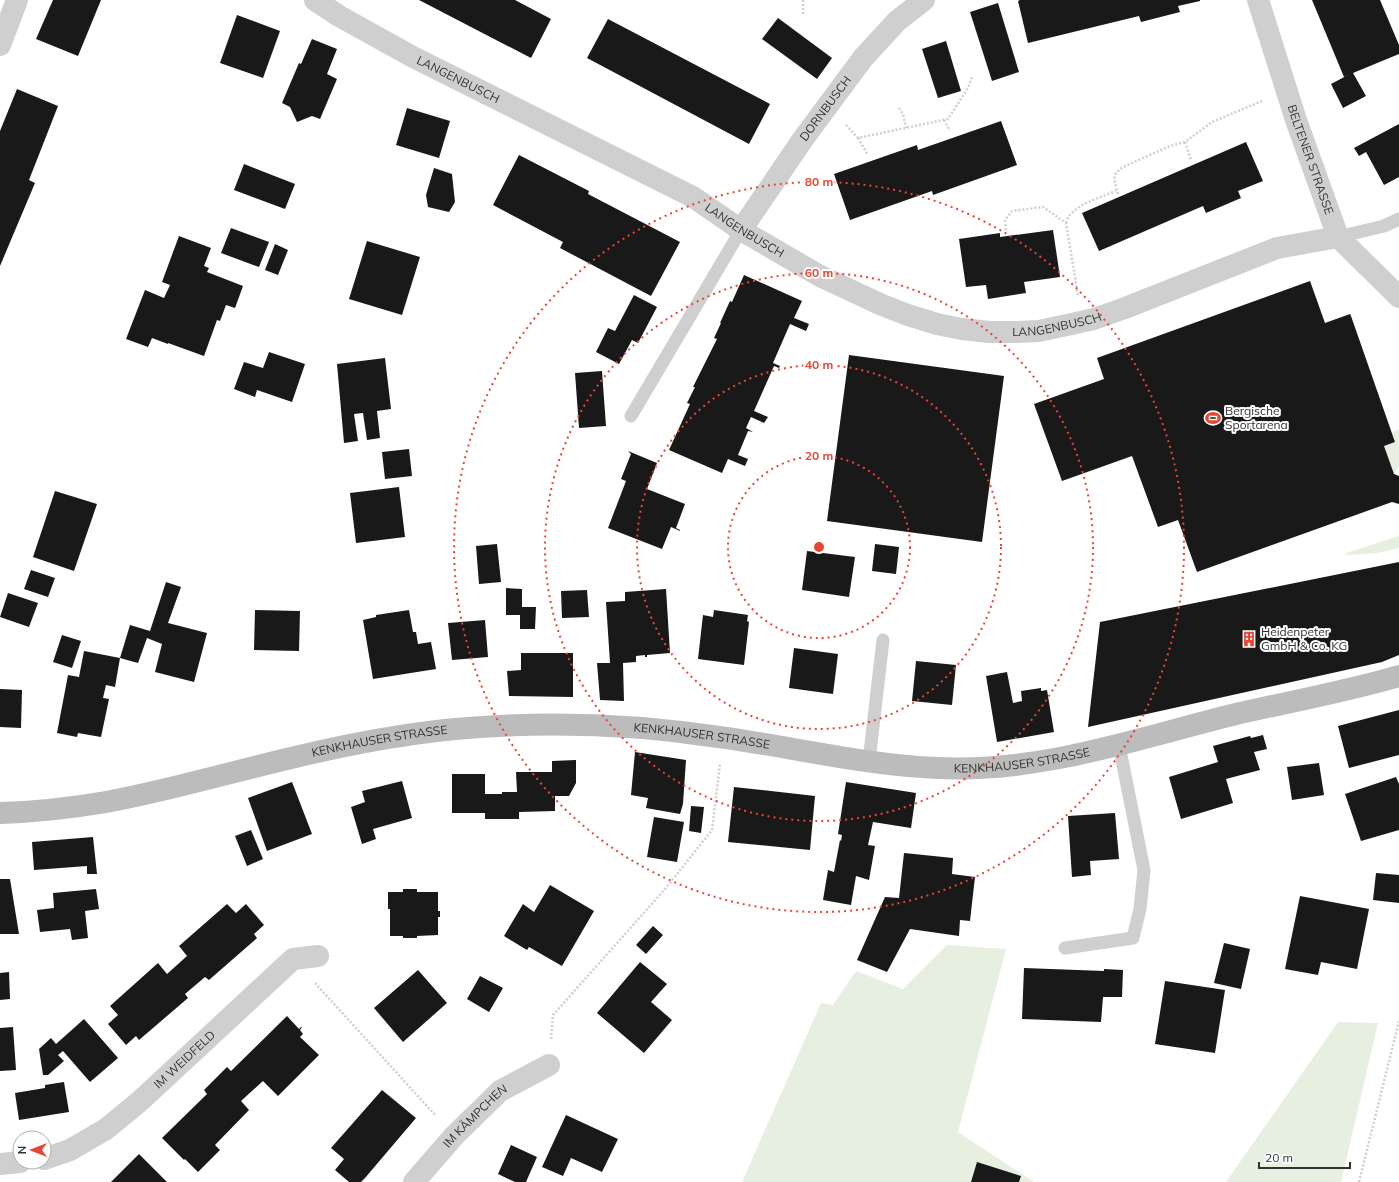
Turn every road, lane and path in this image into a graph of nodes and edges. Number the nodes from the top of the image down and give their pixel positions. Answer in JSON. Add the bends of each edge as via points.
{"nodes":[{"id":1,"x":17,"y":0,"type":"edge"},
{"id":2,"x":315,"y":0,"type":"edge"},
{"id":3,"x":803,"y":0,"type":"edge"},
{"id":4,"x":924,"y":0,"type":"edge"},
{"id":5,"x":1258,"y":0,"type":"edge"},
{"id":6,"x":803,"y":15,"type":"dead end"},
{"id":7,"x":0,"y":45,"type":"edge"},
{"id":8,"x":972,"y":77,"type":"dead end"},
{"id":9,"x":1287,"y":91,"type":"junction"},
{"id":10,"x":825,"y":108,"type":"junction"},
{"id":11,"x":899,"y":108,"type":"dead end"},
{"id":12,"x":944,"y":120,"type":"junction"},
{"id":13,"x":906,"y":128,"type":"junction"},
{"id":14,"x":950,"y":132,"type":"dead end"},
{"id":15,"x":858,"y":138,"type":"junction"},
{"id":16,"x":1185,"y":142,"type":"junction"},
{"id":17,"x":868,"y":155,"type":"dead end"},
{"id":18,"x":1191,"y":160,"type":"dead end"},
{"id":19,"x":1399,"y":219,"type":"edge"},
{"id":20,"x":1066,"y":223,"type":"junction"},
{"id":21,"x":741,"y":230,"type":"junction"},
{"id":22,"x":1006,"y":230,"type":"dead end"},
{"id":23,"x":1338,"y":237,"type":"junction"},
{"id":24,"x":1399,"y":297,"type":"edge"},
{"id":25,"x":1084,"y":321,"type":"junction"},
{"id":26,"x":631,"y":416,"type":"dead end"},
{"id":27,"x":883,"y":640,"type":"dead end"},
{"id":28,"x":1399,"y":676,"type":"edge"},
{"id":29,"x":723,"y":737,"type":"junction"},
{"id":30,"x":1118,"y":745,"type":"junction"},
{"id":31,"x":870,"y":761,"type":"junction"},
{"id":32,"x":0,"y":813,"type":"edge"},
{"id":33,"x":1065,"y":948,"type":"dead end"},
{"id":34,"x":318,"y":956,"type":"dead end"},
{"id":35,"x":293,"y":959,"type":"junction"},
{"id":36,"x":1399,"y":1021,"type":"edge"},
{"id":37,"x":549,"y":1065,"type":"joint"},
{"id":38,"x":454,"y":1136,"type":"junction"},
{"id":39,"x":52,"y":1156,"type":"edge"},
{"id":40,"x":12,"y":1163,"type":"edge"},
{"id":41,"x":0,"y":1164,"type":"edge"},
{"id":42,"x":414,"y":1182,"type":"edge"},
{"id":43,"x":1359,"y":1182,"type":"edge"}],
"edges":[{"from":1,"to":7,"type":"street"},
{"from":2,"to":21,"type":"street","name":"LANGENBUSCH","via":[[413,57],[693,197]]},
{"from":3,"to":6,"type":"path"},
{"from":4,"to":10,"type":"street","name":"DORNBUSCH","via":[[897,21],[863,58]]},
{"from":5,"to":9,"type":"street","name":"BELTENER STRASSE"},
{"from":8,"to":12,"type":"path","via":[[952,113]]},
{"from":9,"to":16,"type":"path","via":[[1212,122]]},
{"from":9,"to":23,"type":"street","name":"BELTENER STRASSE"},
{"from":10,"to":15,"type":"path","via":[[843,121]]},
{"from":10,"to":21,"type":"street","name":"DORNBUSCH"},
{"from":11,"to":13,"type":"path"},
{"from":12,"to":13,"type":"path"},
{"from":12,"to":14,"type":"path"},
{"from":13,"to":15,"type":"path"},
{"from":15,"to":17,"type":"path"},
{"from":16,"to":18,"type":"path"},
{"from":16,"to":20,"type":"path","via":[[1123,167],[1114,179],[1117,192],[1078,207]]},
{"from":19,"to":23,"type":"lane","via":[[1384,226]]},
{"from":20,"to":22,"type":"path","via":[[1043,207],[1012,211],[1005,220]]},
{"from":20,"to":25,"type":"path"},
{"from":21,"to":25,"type":"street","name":"LANGENBUSCH","via":[[820,276],[882,305],[937,324],[989,332],[1016,332],[1039,331]]},
{"from":21,"to":26,"type":"lane"},
{"from":23,"to":24,"type":"street","name":"BELTENER STRASSE"},
{"from":23,"to":25,"type":"street","name":"LANGENBUSCH","via":[[1277,248],[1125,308]]},
{"from":27,"to":31,"type":"lane"},
{"from":28,"to":30,"type":"street","name":"KENKHAUSER STRASSE"},
{"from":29,"to":31,"type":"street","name":"KENKHAUSER STRASSE"},
{"from":29,"to":32,"type":"street","name":"KENKHAUSER STRASSE","via":[[668,730],[590,725],[545,724],[456,729],[328,750],[105,802],[58,809]]},
{"from":29,"to":37,"type":"path","via":[[712,830],[666,888],[553,1015]]},
{"from":30,"to":31,"type":"street","name":"KENKHAUSER STRASSE","via":[[1059,759],[997,768],[938,768]]},
{"from":30,"to":33,"type":"lane","via":[[1144,870],[1140,909],[1133,938]]},
{"from":34,"to":35,"type":"street"},
{"from":35,"to":38,"type":"path"},
{"from":35,"to":39,"type":"street","name":"IM WEIDFELD","via":[[139,1102],[106,1129],[70,1150]]},
{"from":36,"to":43,"type":"path"},
{"from":37,"to":38,"type":"street","name":"IM KÄMPCHEN","via":[[500,1091]]},
{"from":38,"to":42,"type":"street","name":"IM KÄMPCHEN"},
{"from":40,"to":41,"type":"street"}]}
